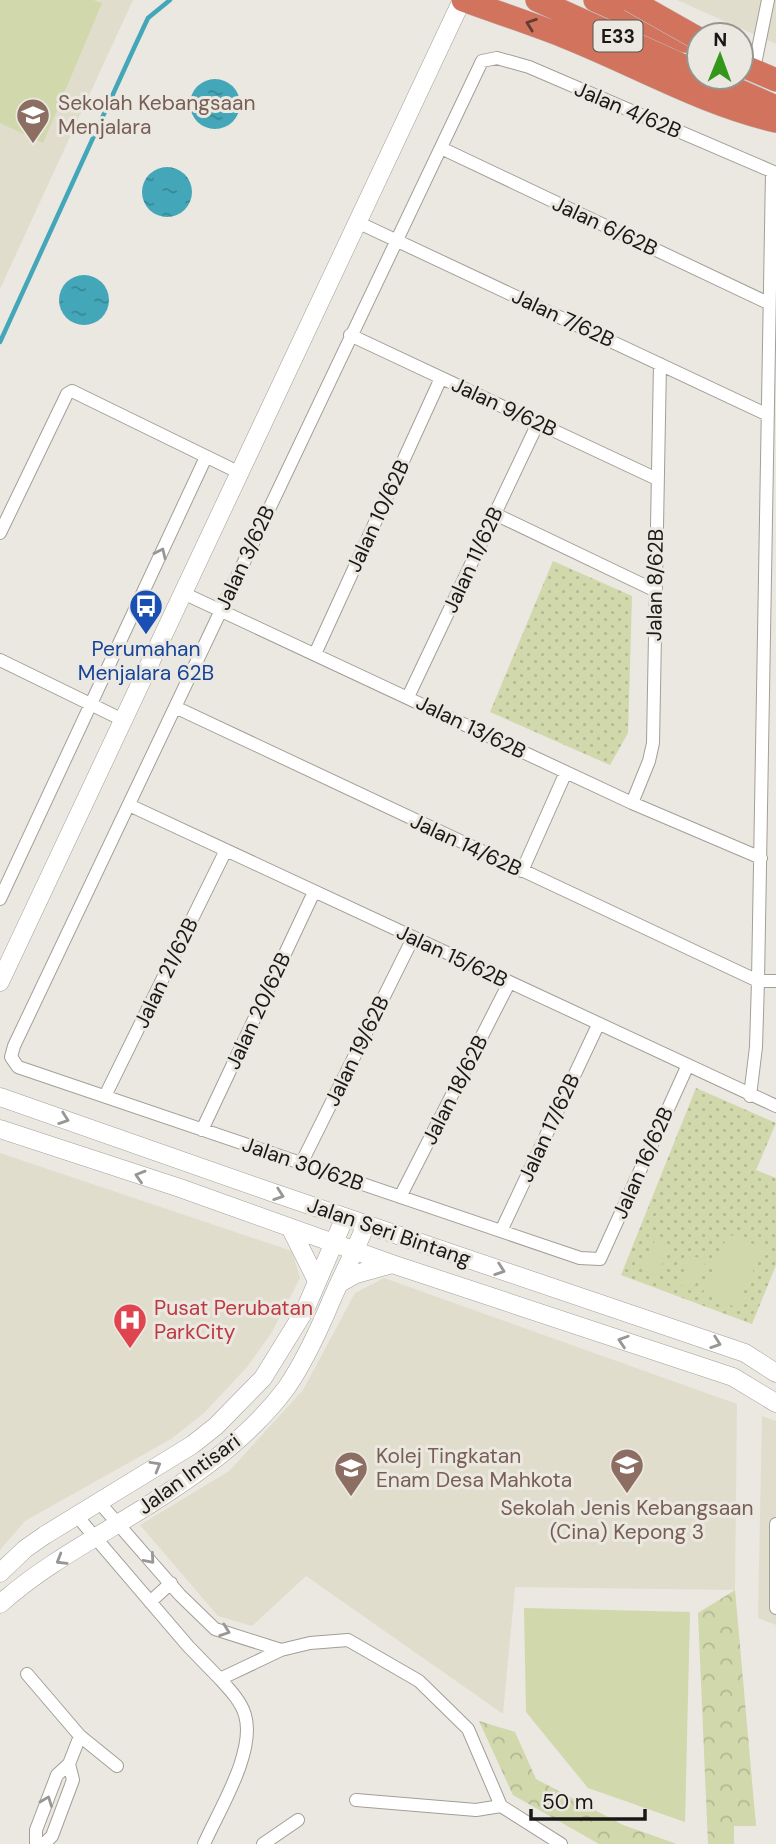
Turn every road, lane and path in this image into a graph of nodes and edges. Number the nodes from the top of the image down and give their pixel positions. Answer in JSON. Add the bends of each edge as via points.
{"nodes":[{"id":1,"x":462,"y":0,"type":"edge"},
{"id":2,"x":520,"y":0,"type":"edge"},
{"id":3,"x":537,"y":0,"type":"edge"},
{"id":4,"x":595,"y":0,"type":"edge"},
{"id":5,"x":620,"y":0,"type":"edge"},
{"id":6,"x":630,"y":0,"type":"edge"},
{"id":7,"x":768,"y":0,"type":"edge"},
{"id":8,"x":685,"y":29,"type":"edge"},
{"id":9,"x":685,"y":30,"type":"edge"},
{"id":10,"x":685,"y":41,"type":"edge"},
{"id":11,"x":482,"y":61,"type":"joint"},
{"id":12,"x":757,"y":66,"type":"edge"},
{"id":13,"x":685,"y":67,"type":"edge"},
{"id":14,"x":740,"y":91,"type":"edge"},
{"id":15,"x":776,"y":107,"type":"edge"},
{"id":16,"x":776,"y":120,"type":"edge"},
{"id":17,"x":441,"y":148,"type":"junction"},
{"id":18,"x":774,"y":172,"type":"edge"},
{"id":19,"x":357,"y":222,"type":"junction"},
{"id":20,"x":396,"y":240,"type":"junction"},
{"id":21,"x":768,"y":303,"type":"junction"},
{"id":22,"x":350,"y":335,"type":"junction"},
{"id":23,"x":660,"y":364,"type":"junction"},
{"id":24,"x":441,"y":378,"type":"junction"},
{"id":25,"x":768,"y":415,"type":"junction"},
{"id":26,"x":538,"y":423,"type":"junction"},
{"id":27,"x":206,"y":457,"type":"junction"},
{"id":28,"x":238,"y":472,"type":"junction"},
{"id":29,"x":657,"y":479,"type":"junction"},
{"id":30,"x":495,"y":514,"type":"junction"},
{"id":31,"x":0,"y":533,"type":"edge"},
{"id":32,"x":654,"y":590,"type":"junction"},
{"id":33,"x":183,"y":593,"type":"junction"},
{"id":34,"x":220,"y":611,"type":"junction"},
{"id":35,"x":315,"y":654,"type":"junction"},
{"id":36,"x":1,"y":664,"type":"edge"},
{"id":37,"x":408,"y":697,"type":"junction"},
{"id":38,"x":89,"y":703,"type":"junction"},
{"id":39,"x":175,"y":707,"type":"junction"},
{"id":40,"x":123,"y":720,"type":"junction"},
{"id":41,"x":566,"y":772,"type":"junction"},
{"id":42,"x":632,"y":803,"type":"junction"},
{"id":43,"x":129,"y":805,"type":"junction"},
{"id":44,"x":761,"y":841,"type":"junction"},
{"id":45,"x":776,"y":841,"type":"edge"},
{"id":46,"x":226,"y":850,"type":"junction"},
{"id":47,"x":761,"y":858,"type":"junction"},
{"id":48,"x":522,"y":871,"type":"junction"},
{"id":49,"x":314,"y":892,"type":"junction"},
{"id":50,"x":0,"y":899,"type":"edge"},
{"id":51,"x":413,"y":938,"type":"junction"},
{"id":52,"x":758,"y":981,"type":"junction"},
{"id":53,"x":776,"y":981,"type":"edge"},
{"id":54,"x":0,"y":982,"type":"edge"},
{"id":55,"x":509,"y":983,"type":"junction"},
{"id":56,"x":598,"y":1025,"type":"junction"},
{"id":57,"x":11,"y":1057,"type":"joint"},
{"id":58,"x":687,"y":1067,"type":"junction"},
{"id":59,"x":105,"y":1096,"type":"junction"},
{"id":60,"x":750,"y":1096,"type":"junction"},
{"id":61,"x":0,"y":1097,"type":"edge"},
{"id":62,"x":776,"y":1106,"type":"edge"},
{"id":63,"x":0,"y":1129,"type":"edge"},
{"id":64,"x":202,"y":1130,"type":"junction"},
{"id":65,"x":0,"y":1136,"type":"edge"},
{"id":66,"x":21,"y":1137,"type":"junction"},
{"id":67,"x":301,"y":1164,"type":"junction"},
{"id":68,"x":400,"y":1197,"type":"junction"},
{"id":69,"x":345,"y":1217,"type":"junction"},
{"id":70,"x":366,"y":1224,"type":"junction"},
{"id":71,"x":291,"y":1229,"type":"junction"},
{"id":72,"x":500,"y":1231,"type":"junction"},
{"id":73,"x":334,"y":1242,"type":"junction"},
{"id":74,"x":355,"y":1251,"type":"junction"},
{"id":75,"x":600,"y":1259,"type":"joint"},
{"id":76,"x":392,"y":1264,"type":"junction"},
{"id":77,"x":317,"y":1281,"type":"junction"},
{"id":78,"x":340,"y":1283,"type":"junction"},
{"id":79,"x":773,"y":1372,"type":"edge"},
{"id":80,"x":776,"y":1404,"type":"edge"},
{"id":81,"x":98,"y":1501,"type":"junction"},
{"id":82,"x":76,"y":1516,"type":"junction"},
{"id":83,"x":119,"y":1524,"type":"junction"},
{"id":84,"x":776,"y":1524,"type":"edge"},
{"id":85,"x":96,"y":1539,"type":"junction"},
{"id":86,"x":775,"y":1544,"type":"edge"},
{"id":87,"x":0,"y":1573,"type":"edge"},
{"id":88,"x":171,"y":1583,"type":"junction"},
{"id":89,"x":150,"y":1602,"type":"junction"},
{"id":90,"x":0,"y":1604,"type":"edge"},
{"id":91,"x":776,"y":1608,"type":"edge"},
{"id":92,"x":281,"y":1650,"type":"junction"},
{"id":93,"x":27,"y":1674,"type":"dead end"},
{"id":94,"x":220,"y":1679,"type":"junction"},
{"id":95,"x":80,"y":1736,"type":"junction"},
{"id":96,"x":69,"y":1764,"type":"junction"},
{"id":97,"x":117,"y":1766,"type":"dead end"},
{"id":98,"x":356,"y":1800,"type":"dead end"},
{"id":99,"x":501,"y":1806,"type":"junction"},
{"id":100,"x":298,"y":1820,"type":"dead end"},
{"id":101,"x":36,"y":1844,"type":"edge"},
{"id":102,"x":44,"y":1844,"type":"edge"},
{"id":103,"x":204,"y":1844,"type":"edge"},
{"id":104,"x":263,"y":1844,"type":"edge"},
{"id":105,"x":562,"y":1844,"type":"edge"}],
"edges":[{"from":16,"to":1,"type":"highway","one_way":true,"via":[[754,116],[564,36]]},
{"from":1,"to":19,"type":"street","name":"Jalan 3/62B"},
{"from":2,"to":16,"type":"street"},
{"from":3,"to":13,"type":"highway","number":"E33"},
{"from":4,"to":10,"type":"highway","number":"E33"},
{"from":5,"to":9,"type":"street"},
{"from":6,"to":8,"type":"highway","bridge":true},
{"from":7,"to":12,"type":"street"},
{"from":11,"to":17,"type":"street","name":"Jalan 3/62B"},
{"from":11,"to":18,"type":"street","name":"Jalan 4/62B","via":[[497,58],[529,67]]},
{"from":14,"to":15,"type":"highway"},
{"from":17,"to":20,"type":"street","name":"Jalan 3/62B"},
{"from":17,"to":21,"type":"street","name":"Jalan 6/62B"},
{"from":18,"to":21,"type":"street"},
{"from":19,"to":20,"type":"street","name":"Jalan 7/62B"},
{"from":19,"to":28,"type":"street","name":"Jalan 3/62B"},
{"from":20,"to":22,"type":"street","name":"Jalan 3/62B"},
{"from":20,"to":23,"type":"street","name":"Jalan 7/62B"},
{"from":21,"to":25,"type":"street"},
{"from":22,"to":24,"type":"street","name":"Jalan 9/62B"},
{"from":22,"to":34,"type":"street","name":"Jalan 3/62B"},
{"from":23,"to":25,"type":"street","name":"Jalan 7/62B"},
{"from":23,"to":29,"type":"street","name":"Jalan 8/62B"},
{"from":24,"to":26,"type":"street","name":"Jalan 9/62B"},
{"from":24,"to":35,"type":"street","name":"Jalan 10/62B"},
{"from":25,"to":44,"type":"street"},
{"from":26,"to":29,"type":"street","name":"Jalan 9/62B"},
{"from":26,"to":30,"type":"street","name":"Jalan 11/62B"},
{"from":27,"to":28,"type":"street"},
{"from":27,"to":31,"type":"street","via":[[72,391]]},
{"from":38,"to":27,"type":"street","one_way":true},
{"from":28,"to":33,"type":"street","name":"Jalan 3/62B"},
{"from":29,"to":32,"type":"street","name":"Jalan 8/62B"},
{"from":30,"to":32,"type":"street"},
{"from":30,"to":37,"type":"street","name":"Jalan 11/62B"},
{"from":32,"to":42,"type":"street","name":"Jalan 8/62B","via":[[653,743]]},
{"from":33,"to":34,"type":"street","name":"Jalan 13/62B"},
{"from":33,"to":40,"type":"street","name":"Jalan 3/62B"},
{"from":34,"to":35,"type":"street","name":"Jalan 13/62B"},
{"from":34,"to":39,"type":"street","name":"Jalan 3/62B"},
{"from":35,"to":37,"type":"street","name":"Jalan 13/62B"},
{"from":36,"to":38,"type":"street"},
{"from":37,"to":41,"type":"street","name":"Jalan 13/62B"},
{"from":38,"to":40,"type":"street"},
{"from":38,"to":50,"type":"street"},
{"from":39,"to":43,"type":"street","name":"Jalan 3/62B"},
{"from":39,"to":48,"type":"street","name":"Jalan 14/62B"},
{"from":40,"to":54,"type":"street","name":"Jalan 3/62B"},
{"from":41,"to":42,"type":"street","name":"Jalan 13/62B"},
{"from":41,"to":48,"type":"street"},
{"from":42,"to":47,"type":"street","name":"Jalan 13/62B"},
{"from":43,"to":46,"type":"street","name":"Jalan 15/62B"},
{"from":43,"to":57,"type":"street","name":"Jalan 3/62B"},
{"from":44,"to":45,"type":"street"},
{"from":44,"to":47,"type":"street"},
{"from":46,"to":49,"type":"street","name":"Jalan 15/62B"},
{"from":46,"to":59,"type":"street","name":"Jalan 21/62B"},
{"from":47,"to":52,"type":"street"},
{"from":48,"to":52,"type":"street","name":"Jalan 14/62B"},
{"from":49,"to":51,"type":"street","name":"Jalan 15/62B"},
{"from":49,"to":64,"type":"street","name":"Jalan 20/62B"},
{"from":51,"to":55,"type":"street","name":"Jalan 15/62B"},
{"from":51,"to":67,"type":"street","name":"Jalan 19/62B"},
{"from":52,"to":53,"type":"street"},
{"from":52,"to":60,"type":"street","via":[[757,1047]]},
{"from":55,"to":56,"type":"street","name":"Jalan 15/62B"},
{"from":55,"to":68,"type":"street","name":"Jalan 18/62B"},
{"from":56,"to":58,"type":"street","name":"Jalan 15/62B"},
{"from":56,"to":72,"type":"street","name":"Jalan 17/62B"},
{"from":57,"to":59,"type":"street","name":"Jalan 30/62B","via":[[18,1067]]},
{"from":58,"to":60,"type":"street","name":"Jalan 15/62B"},
{"from":58,"to":75,"type":"street","name":"Jalan 16/62B"},
{"from":59,"to":64,"type":"street","name":"Jalan 30/62B"},
{"from":60,"to":62,"type":"street","name":"Jalan 15/62B"},
{"from":61,"to":69,"type":"street","name":"Jalan Seri Bintang","one_way":true},
{"from":63,"to":66,"type":"street","name":"Jalan Seri Bintang"},
{"from":64,"to":67,"type":"street","name":"Jalan 30/62B"},
{"from":65,"to":66,"type":"street"},
{"from":71,"to":66,"type":"street","name":"Jalan Seri Bintang","one_way":true},
{"from":67,"to":68,"type":"street","name":"Jalan 30/62B"},
{"from":68,"to":72,"type":"street","name":"Jalan 30/62B"},
{"from":69,"to":70,"type":"street","name":"Jalan Seri Bintang"},
{"from":69,"to":73,"type":"street","name":"Jalan Intisari"},
{"from":70,"to":74,"type":"street","name":"Jalan Intisari"},
{"from":70,"to":79,"type":"street","name":"Jalan Seri Bintang","one_way":true,"via":[[745,1353]]},
{"from":71,"to":73,"type":"street","name":"Jalan Seri Bintang"},
{"from":71,"to":77,"type":"street"},
{"from":72,"to":75,"type":"street","name":"Jalan 30/62B","via":[[580,1258]]},
{"from":73,"to":74,"type":"street","name":"Jalan Seri Bintang"},
{"from":73,"to":77,"type":"street","name":"Jalan Intisari"},
{"from":74,"to":76,"type":"street","name":"Jalan Seri Bintang"},
{"from":74,"to":78,"type":"street","name":"Jalan Intisari"},
{"from":76,"to":78,"type":"street"},
{"from":80,"to":76,"type":"street","name":"Jalan Seri Bintang","one_way":true,"via":[[733,1377]]},
{"from":81,"to":77,"type":"street","name":"Jalan Intisari","one_way":true,"via":[[192,1445],[238,1405],[268,1372]]},
{"from":78,"to":83,"type":"street","name":"Jalan Intisari","via":[[319,1330],[273,1404],[208,1466]]},
{"from":81,"to":82,"type":"street","name":"Jalan Intisari"},
{"from":81,"to":83,"type":"street"},
{"from":82,"to":85,"type":"street"},
{"from":82,"to":87,"type":"street","name":"Jalan Intisari","via":[[25,1549]]},
{"from":83,"to":85,"type":"street","name":"Jalan Intisari"},
{"from":83,"to":88,"type":"street","one_way":true},
{"from":84,"to":86,"type":"street"},
{"from":85,"to":89,"type":"street"},
{"from":85,"to":90,"type":"street","name":"Jalan Intisari","one_way":true,"via":[[30,1578]]},
{"from":86,"to":91,"type":"street"},
{"from":88,"to":89,"type":"street"},
{"from":88,"to":92,"type":"street","one_way":true,"via":[[215,1629]]},
{"from":89,"to":94,"type":"street"},
{"from":92,"to":94,"type":"street"},
{"from":92,"to":99,"type":"street","via":[[348,1640],[419,1681],[468,1729]]},
{"from":93,"to":95,"type":"street"},
{"from":94,"to":103,"type":"street","via":[[242,1708],[248,1736]]},
{"from":95,"to":96,"type":"street"},
{"from":95,"to":97,"type":"street"},
{"from":101,"to":96,"type":"street","one_way":true,"via":[[36,1830],[57,1775]]},
{"from":96,"to":102,"type":"street","via":[[73,1780],[52,1836]]},
{"from":98,"to":99,"type":"street","via":[[476,1810]]},
{"from":99,"to":105,"type":"street"},
{"from":100,"to":104,"type":"street"}]}
